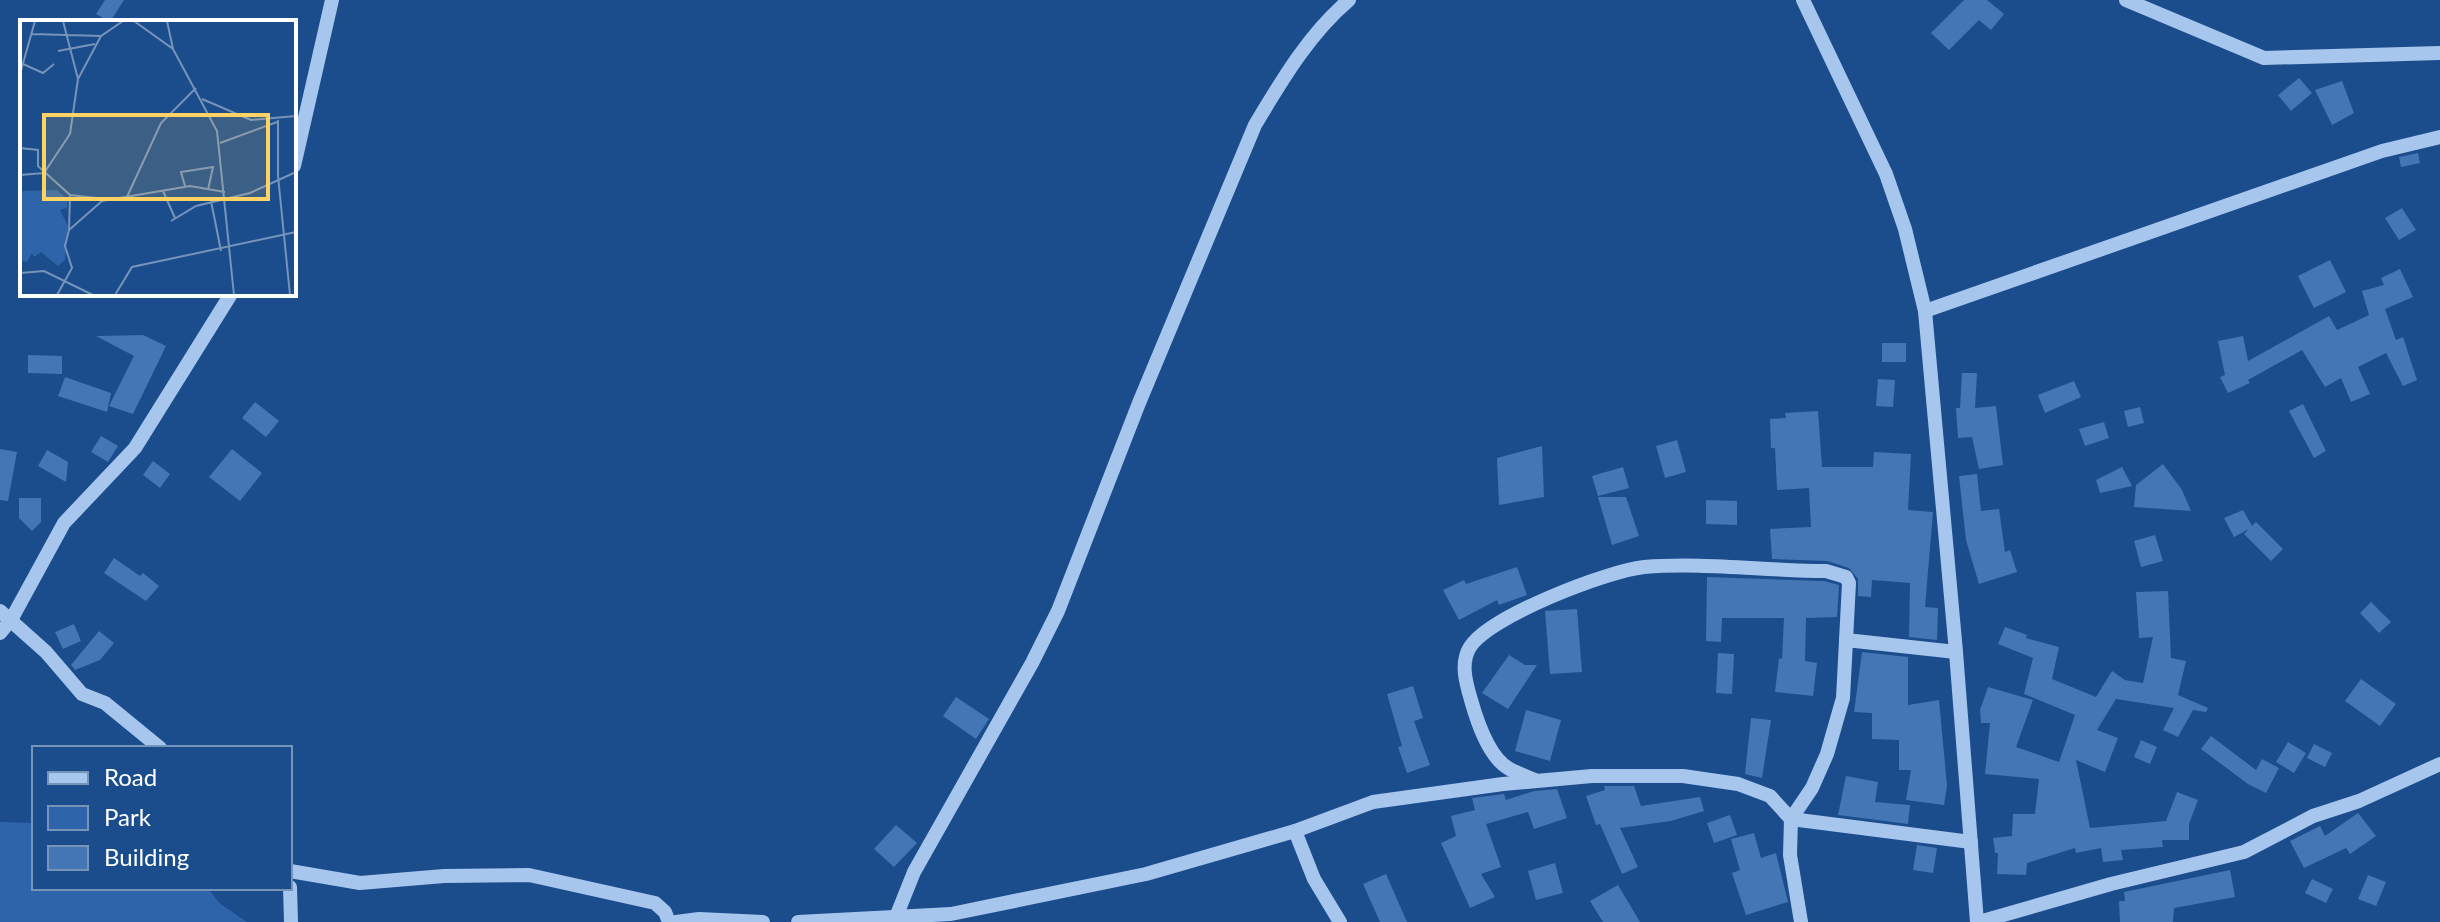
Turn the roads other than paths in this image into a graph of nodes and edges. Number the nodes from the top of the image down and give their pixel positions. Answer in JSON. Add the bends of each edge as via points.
{"nodes":[{"id":1,"x":332,"y":0,"type":"edge"},
{"id":2,"x":1349,"y":0,"type":"edge"},
{"id":3,"x":1803,"y":0,"type":"edge"},
{"id":4,"x":2126,"y":0,"type":"edge"},
{"id":5,"x":2440,"y":53,"type":"edge"},
{"id":6,"x":2440,"y":137,"type":"edge"},
{"id":7,"x":296,"y":157,"type":"edge"},
{"id":8,"x":230,"y":296,"type":"edge"},
{"id":9,"x":1925,"y":311,"type":"junction"},
{"id":10,"x":6,"y":615,"type":"edge"},
{"id":11,"x":0,"y":633,"type":"edge"},
{"id":12,"x":1846,"y":640,"type":"junction"},
{"id":13,"x":1956,"y":652,"type":"junction"},
{"id":14,"x":158,"y":746,"type":"edge"},
{"id":15,"x":2440,"y":764,"type":"edge"},
{"id":16,"x":1537,"y":781,"type":"junction"},
{"id":17,"x":1791,"y":819,"type":"junction"},
{"id":18,"x":1295,"y":831,"type":"junction"},
{"id":19,"x":1971,"y":842,"type":"junction"},
{"id":20,"x":292,"y":871,"type":"edge"},
{"id":21,"x":290,"y":890,"type":"edge"},
{"id":22,"x":896,"y":917,"type":"junction"},
{"id":23,"x":291,"y":922,"type":"edge"},
{"id":24,"x":669,"y":922,"type":"edge"},
{"id":25,"x":676,"y":922,"type":"edge"},
{"id":26,"x":763,"y":922,"type":"edge"},
{"id":27,"x":798,"y":922,"type":"edge"},
{"id":28,"x":1340,"y":922,"type":"edge"},
{"id":29,"x":1801,"y":922,"type":"edge"},
{"id":30,"x":1978,"y":922,"type":"edge"}],
"edges":[{"from":1,"to":7,"type":"street"},
{"from":2,"to":22,"type":"street","via":[[1320,27],[1255,125],[1058,611],[914,872]]},
{"from":3,"to":9,"type":"street","via":[[1886,174]]},
{"from":4,"to":5,"type":"street","via":[[2264,58]]},
{"from":6,"to":9,"type":"street","via":[[2382,151]]},
{"from":8,"to":10,"type":"street","via":[[135,448],[64,523]]},
{"from":9,"to":13,"type":"street"},
{"from":10,"to":11,"type":"street"},
{"from":10,"to":14,"type":"street","via":[[82,694],[105,703]]},
{"from":12,"to":13,"type":"street"},
{"from":12,"to":16,"type":"street","via":[[1849,583],[1826,571],[1643,567],[1601,577],[1519,612],[1471,646],[1465,674],[1490,750],[1505,767]]},
{"from":12,"to":17,"type":"street","via":[[1843,698],[1827,754]]},
{"from":13,"to":19,"type":"street"},
{"from":15,"to":30,"type":"street","via":[[2313,816],[2244,852]]},
{"from":16,"to":17,"type":"street","via":[[1683,776],[1738,784],[1770,796]]},
{"from":16,"to":18,"type":"street","via":[[1373,802]]},
{"from":17,"to":19,"type":"street"},
{"from":17,"to":29,"type":"street","via":[[1790,855]]},
{"from":18,"to":22,"type":"street","via":[[1146,874],[1049,895],[951,914]]},
{"from":18,"to":28,"type":"street","via":[[1314,879]]},
{"from":19,"to":30,"type":"street"},
{"from":20,"to":24,"type":"street","via":[[360,883],[529,875],[655,903]]},
{"from":21,"to":23,"type":"street"},
{"from":22,"to":27,"type":"street"},
{"from":25,"to":26,"type":"street"}]}
